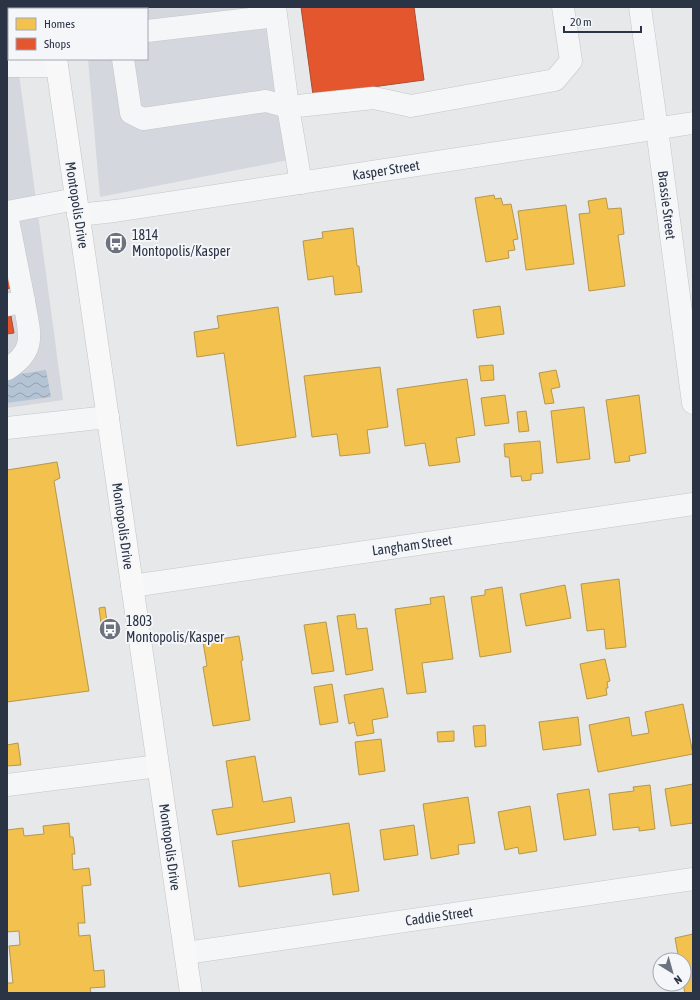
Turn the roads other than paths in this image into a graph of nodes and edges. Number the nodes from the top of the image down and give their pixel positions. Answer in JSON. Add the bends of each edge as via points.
{"nodes":[{"id":1,"x":563,"y":7,"type":"edge"},
{"id":2,"x":640,"y":7,"type":"edge"},
{"id":3,"x":275,"y":11,"type":"edge"},
{"id":4,"x":148,"y":31,"type":"edge"},
{"id":5,"x":123,"y":60,"type":"edge"},
{"id":6,"x":57,"y":62,"type":"edge"},
{"id":7,"x":7,"y":66,"type":"edge"},
{"id":8,"x":288,"y":107,"type":"junction"},
{"id":9,"x":693,"y":123,"type":"edge"},
{"id":10,"x":657,"y":129,"type":"junction"},
{"id":11,"x":301,"y":183,"type":"junction"},
{"id":12,"x":77,"y":207,"type":"junction"},
{"id":13,"x":7,"y":213,"type":"edge"},
{"id":14,"x":16,"y":303,"type":"edge"},
{"id":15,"x":7,"y":369,"type":"edge"},
{"id":16,"x":693,"y":403,"type":"edge"},
{"id":17,"x":108,"y":417,"type":"junction"},
{"id":18,"x":7,"y":428,"type":"edge"},
{"id":19,"x":693,"y":504,"type":"edge"},
{"id":20,"x":132,"y":586,"type":"junction"},
{"id":21,"x":158,"y":766,"type":"junction"},
{"id":22,"x":7,"y":785,"type":"edge"},
{"id":23,"x":693,"y":879,"type":"edge"},
{"id":24,"x":186,"y":953,"type":"junction"},
{"id":25,"x":191,"y":993,"type":"edge"}],
"edges":[{"from":1,"to":8,"type":"street","via":[[571,61],[555,80],[411,106],[374,98]]},
{"from":2,"to":10,"type":"street","name":"Brassie Street"},
{"from":3,"to":4,"type":"street"},
{"from":3,"to":8,"type":"street"},
{"from":5,"to":8,"type":"street","via":[[131,113],[143,119],[266,101]]},
{"from":6,"to":7,"type":"street"},
{"from":6,"to":12,"type":"main road","name":"Montopolis Drive"},
{"from":8,"to":11,"type":"street"},
{"from":9,"to":10,"type":"street","name":"Kasper Street"},
{"from":10,"to":11,"type":"street","name":"Kasper Street"},
{"from":10,"to":16,"type":"street","name":"Brassie Street"},
{"from":11,"to":12,"type":"street","name":"Kasper Street","via":[[115,211]]},
{"from":12,"to":13,"type":"street","name":"Kasper Street"},
{"from":12,"to":17,"type":"main road","name":"Montopolis Drive"},
{"from":13,"to":14,"type":"street"},
{"from":14,"to":15,"type":"street","via":[[30,337],[26,352],[17,363]]},
{"from":17,"to":18,"type":"street"},
{"from":17,"to":20,"type":"main road","name":"Montopolis Drive"},
{"from":19,"to":20,"type":"street","name":"Langham Street"},
{"from":20,"to":21,"type":"main road","name":"Montopolis Drive"},
{"from":21,"to":22,"type":"street"},
{"from":21,"to":24,"type":"main road","name":"Montopolis Drive"},
{"from":23,"to":24,"type":"street","name":"Caddie Street"},
{"from":24,"to":25,"type":"main road","name":"Montopolis Drive"}]}
